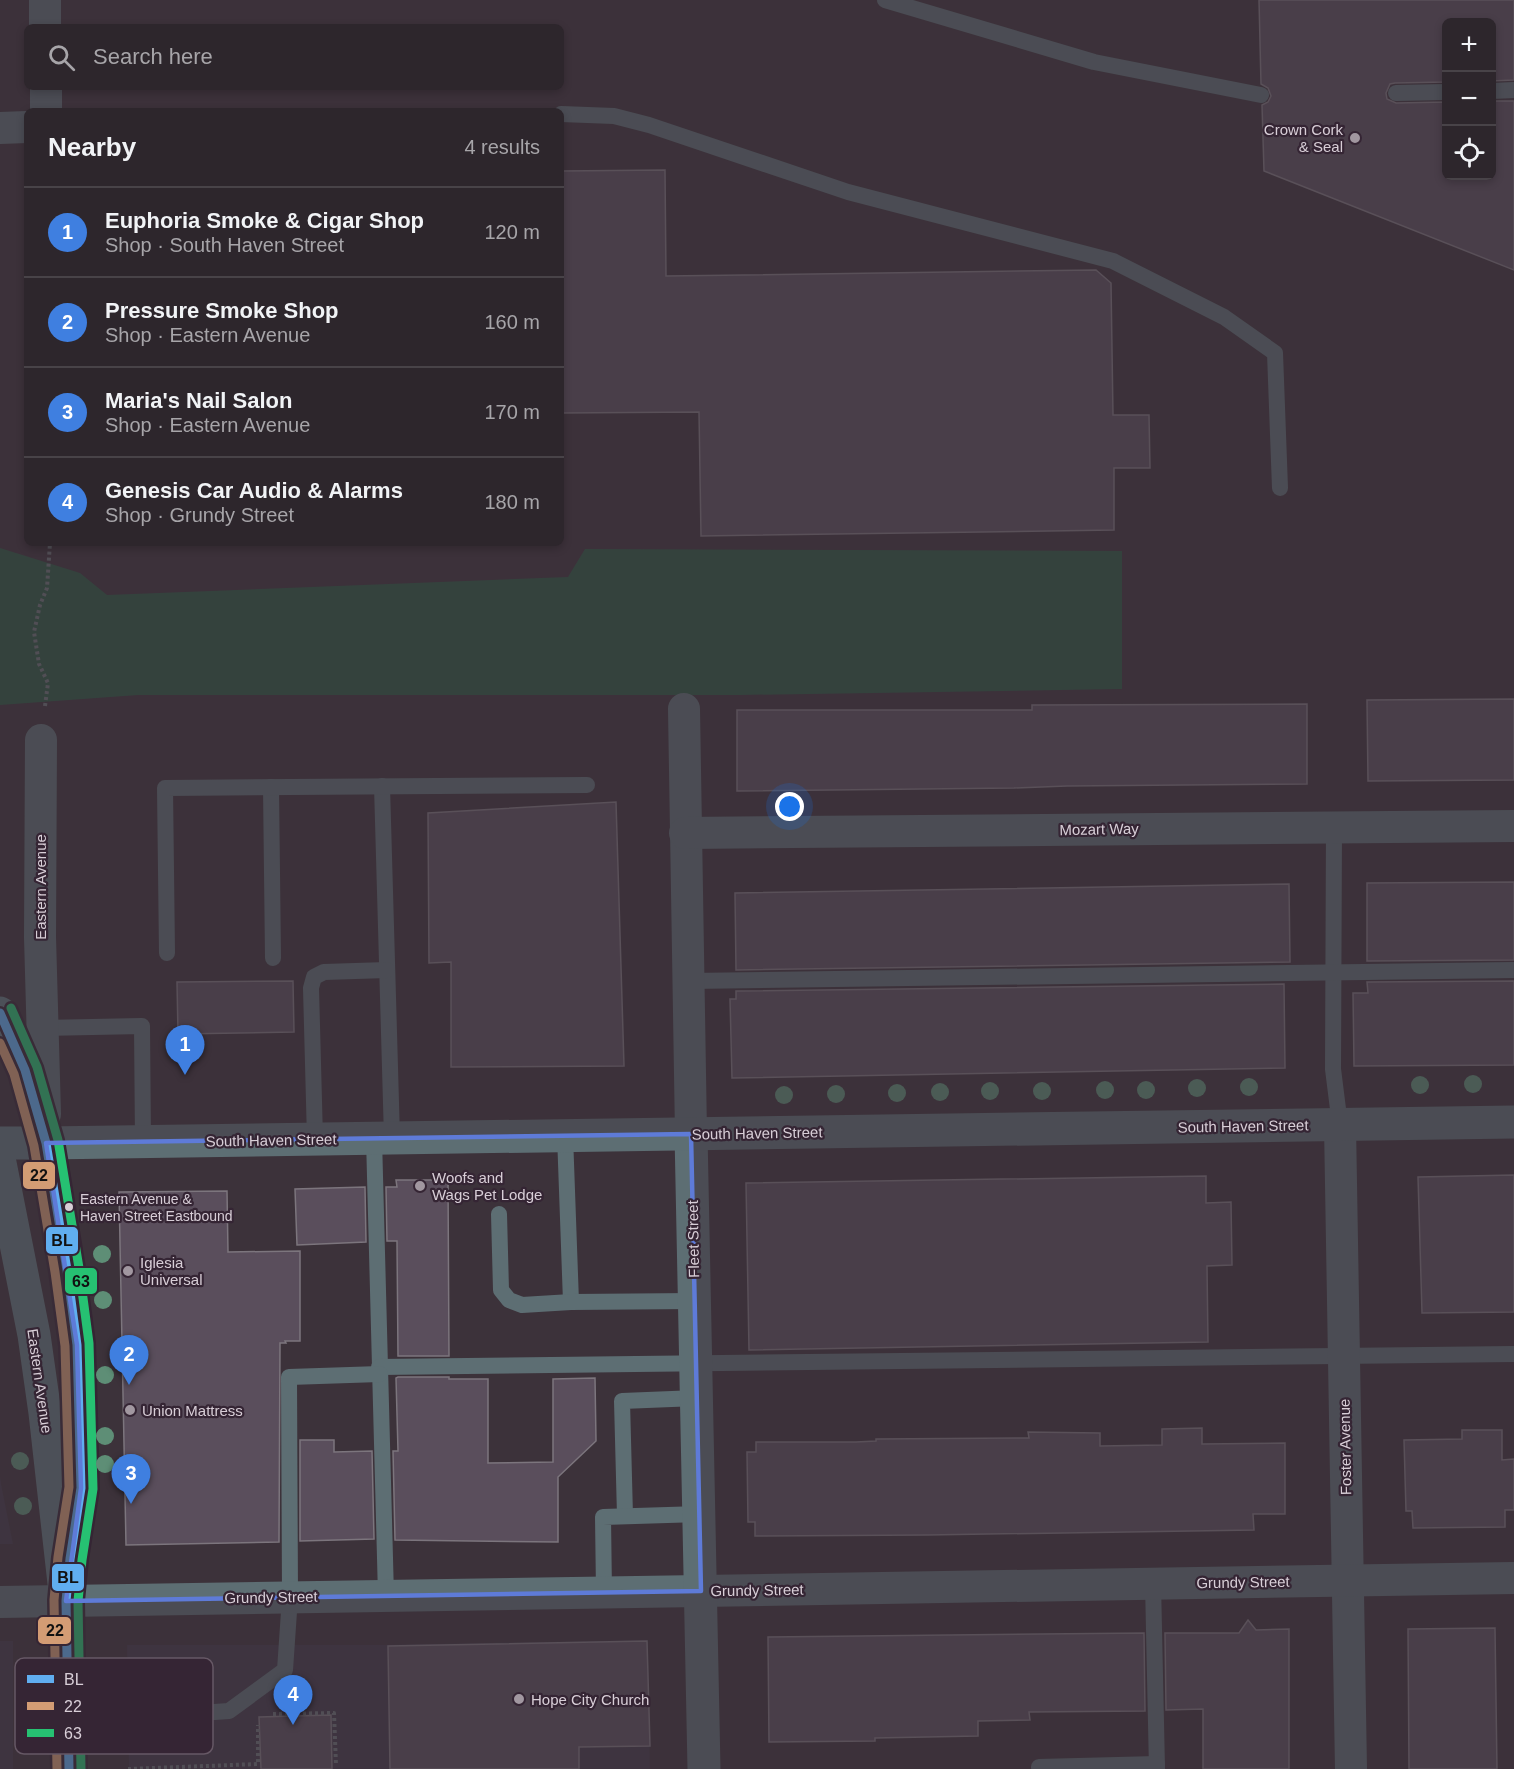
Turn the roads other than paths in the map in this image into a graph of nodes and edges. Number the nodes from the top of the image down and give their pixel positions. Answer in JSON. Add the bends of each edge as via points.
{"nodes":[{"id":1,"x":45,"y":0,"type":"edge"},
{"id":2,"x":885,"y":0,"type":"edge"},
{"id":3,"x":45,"y":24,"type":"edge"},
{"id":4,"x":46,"y":90,"type":"edge"},
{"id":5,"x":1514,"y":90,"type":"edge"},
{"id":6,"x":1496,"y":91,"type":"edge"},
{"id":7,"x":1442,"y":92,"type":"edge"},
{"id":8,"x":1395,"y":93,"type":"dead end"},
{"id":9,"x":1261,"y":95,"type":"dead end"},
{"id":10,"x":46,"y":108,"type":"edge"},
{"id":11,"x":564,"y":114,"type":"edge"},
{"id":12,"x":24,"y":127,"type":"edge"},
{"id":13,"x":0,"y":128,"type":"edge"},
{"id":14,"x":1280,"y":488,"type":"dead end"},
{"id":15,"x":684,"y":709,"type":"dead end"},
{"id":16,"x":41,"y":740,"type":"road end"},
{"id":17,"x":586,"y":785,"type":"dead end"},
{"id":18,"x":382,"y":786,"type":"junction"},
{"id":19,"x":271,"y":787,"type":"junction"},
{"id":20,"x":1514,"y":826,"type":"edge"},
{"id":21,"x":1334,"y":827,"type":"junction"},
{"id":22,"x":685,"y":833,"type":"junction"},
{"id":23,"x":167,"y":953,"type":"dead end"},
{"id":24,"x":273,"y":958,"type":"dead end"},
{"id":25,"x":387,"y":970,"type":"junction"},
{"id":26,"x":1514,"y":970,"type":"edge"},
{"id":27,"x":1333,"y":974,"type":"junction"},
{"id":28,"x":688,"y":981,"type":"junction"},
{"id":29,"x":0,"y":1013,"type":"edge"},
{"id":30,"x":42,"y":1028,"type":"junction"},
{"id":31,"x":1514,"y":1122,"type":"edge"},
{"id":32,"x":1340,"y":1125,"type":"junction"},
{"id":33,"x":691,"y":1134,"type":"junction"},
{"id":34,"x":565,"y":1135,"type":"junction"},
{"id":35,"x":383,"y":1138,"type":"junction"},
{"id":36,"x":315,"y":1139,"type":"junction"},
{"id":37,"x":143,"y":1142,"type":"junction"},
{"id":38,"x":0,"y":1143,"type":"edge"},
{"id":39,"x":46,"y":1143,"type":"junction"},
{"id":40,"x":0,"y":1163,"type":"edge"},
{"id":41,"x":499,"y":1214,"type":"dead end"},
{"id":42,"x":694,"y":1301,"type":"junction"},
{"id":43,"x":571,"y":1302,"type":"junction"},
{"id":44,"x":1514,"y":1354,"type":"edge"},
{"id":45,"x":1344,"y":1355,"type":"junction"},
{"id":46,"x":696,"y":1363,"type":"junction"},
{"id":47,"x":379,"y":1370,"type":"junction"},
{"id":48,"x":697,"y":1398,"type":"junction"},
{"id":49,"x":699,"y":1514,"type":"junction"},
{"id":50,"x":625,"y":1516,"type":"junction"},
{"id":51,"x":1514,"y":1578,"type":"edge"},
{"id":52,"x":1348,"y":1580,"type":"junction"},
{"id":53,"x":1153,"y":1583,"type":"junction"},
{"id":54,"x":701,"y":1591,"type":"junction"},
{"id":55,"x":604,"y":1592,"type":"junction"},
{"id":56,"x":386,"y":1596,"type":"junction"},
{"id":57,"x":290,"y":1597,"type":"junction"},
{"id":58,"x":66,"y":1601,"type":"junction"},
{"id":59,"x":0,"y":1602,"type":"edge"},
{"id":60,"x":67,"y":1658,"type":"edge"},
{"id":61,"x":213,"y":1713,"type":"edge"},
{"id":62,"x":69,"y":1754,"type":"edge"},
{"id":63,"x":1157,"y":1766,"type":"edge"},
{"id":64,"x":1039,"y":1767,"type":"dead end"},
{"id":65,"x":69,"y":1769,"type":"edge"},
{"id":66,"x":704,"y":1769,"type":"edge"},
{"id":67,"x":1351,"y":1769,"type":"edge"}],
"edges":[{"from":1,"to":3,"type":"street"},
{"from":2,"to":9,"type":"lane","via":[[1094,62]]},
{"from":4,"to":10,"type":"street"},
{"from":5,"to":6,"type":"lane"},
{"from":7,"to":8,"type":"lane"},
{"from":11,"to":14,"type":"lane","via":[[614,116],[649,125],[848,192],[1113,261],[1224,316],[1275,353]]},
{"from":12,"to":13,"type":"street"},
{"from":15,"to":22,"type":"street","name":"Fleet Street"},
{"from":16,"to":30,"type":"street","name":"Eastern Avenue"},
{"from":17,"to":18,"type":"lane"},
{"from":18,"to":19,"type":"lane"},
{"from":18,"to":25,"type":"lane"},
{"from":19,"to":23,"type":"lane","via":[[165,788]]},
{"from":19,"to":24,"type":"lane"},
{"from":20,"to":21,"type":"street","name":"Mozart Way"},
{"from":21,"to":22,"type":"street","name":"Mozart Way"},
{"from":21,"to":27,"type":"lane"},
{"from":22,"to":28,"type":"street","name":"Fleet Street"},
{"from":25,"to":35,"type":"lane"},
{"from":25,"to":36,"type":"lane","via":[[324,972],[314,977],[311,988]]},
{"from":26,"to":27,"type":"lane"},
{"from":27,"to":28,"type":"lane"},
{"from":27,"to":32,"type":"lane","via":[[1332,1069]]},
{"from":28,"to":33,"type":"street","name":"Fleet Street"},
{"from":29,"to":39,"type":"main road","name":"Eastern Avenue","via":[[25,1070]]},
{"from":30,"to":37,"type":"lane","via":[[142,1026]]},
{"from":30,"to":39,"type":"street","name":"Eastern Avenue"},
{"from":31,"to":32,"type":"street","name":"South Haven Street"},
{"from":32,"to":33,"type":"street","name":"South Haven Street"},
{"from":32,"to":45,"type":"street","name":"Foster Avenue"},
{"from":33,"to":34,"type":"street","name":"South Haven Street"},
{"from":33,"to":42,"type":"street","name":"Fleet Street"},
{"from":34,"to":35,"type":"street","name":"South Haven Street"},
{"from":34,"to":43,"type":"lane"},
{"from":35,"to":36,"type":"street","name":"South Haven Street"},
{"from":35,"to":47,"type":"lane"},
{"from":36,"to":37,"type":"street","name":"South Haven Street"},
{"from":37,"to":39,"type":"street","name":"South Haven Street"},
{"from":38,"to":39,"type":"main road","name":"South Haven Street"},
{"from":39,"to":58,"type":"main road","name":"Eastern Avenue","via":[[77,1345],[81,1488]]},
{"from":40,"to":58,"type":"main road","name":"Eastern Avenue","via":[[39,1368]]},
{"from":41,"to":43,"type":"lane","via":[[501,1290],[509,1300],[522,1305]]},
{"from":42,"to":43,"type":"lane"},
{"from":42,"to":46,"type":"street","name":"Fleet Street"},
{"from":44,"to":45,"type":"lane"},
{"from":45,"to":46,"type":"lane"},
{"from":45,"to":52,"type":"street","name":"Foster Avenue"},
{"from":46,"to":47,"type":"lane"},
{"from":46,"to":48,"type":"street","name":"Fleet Street"},
{"from":47,"to":56,"type":"lane"},
{"from":47,"to":57,"type":"lane","via":[[289,1377]]},
{"from":48,"to":49,"type":"street","name":"Fleet Street"},
{"from":48,"to":50,"type":"lane","via":[[622,1401]]},
{"from":49,"to":50,"type":"lane"},
{"from":49,"to":54,"type":"street","name":"Fleet Street"},
{"from":50,"to":55,"type":"lane","via":[[603,1517]]},
{"from":51,"to":52,"type":"street","name":"Grundy Street"},
{"from":52,"to":53,"type":"street","name":"Grundy Street"},
{"from":52,"to":67,"type":"street","name":"Foster Avenue"},
{"from":53,"to":54,"type":"street","name":"Grundy Street"},
{"from":53,"to":63,"type":"lane"},
{"from":54,"to":55,"type":"street","name":"Grundy Street"},
{"from":54,"to":66,"type":"street","name":"Fleet Street"},
{"from":55,"to":56,"type":"street","name":"Grundy Street"},
{"from":56,"to":57,"type":"street","name":"Grundy Street"},
{"from":57,"to":58,"type":"street","name":"Grundy Street"},
{"from":57,"to":61,"type":"lane","via":[[285,1670],[229,1712]]},
{"from":58,"to":59,"type":"street","name":"Grundy Street"},
{"from":58,"to":60,"type":"main road","name":"Eastern Avenue"},
{"from":62,"to":65,"type":"main road","name":"Eastern Avenue"},
{"from":63,"to":64,"type":"lane"}]}
